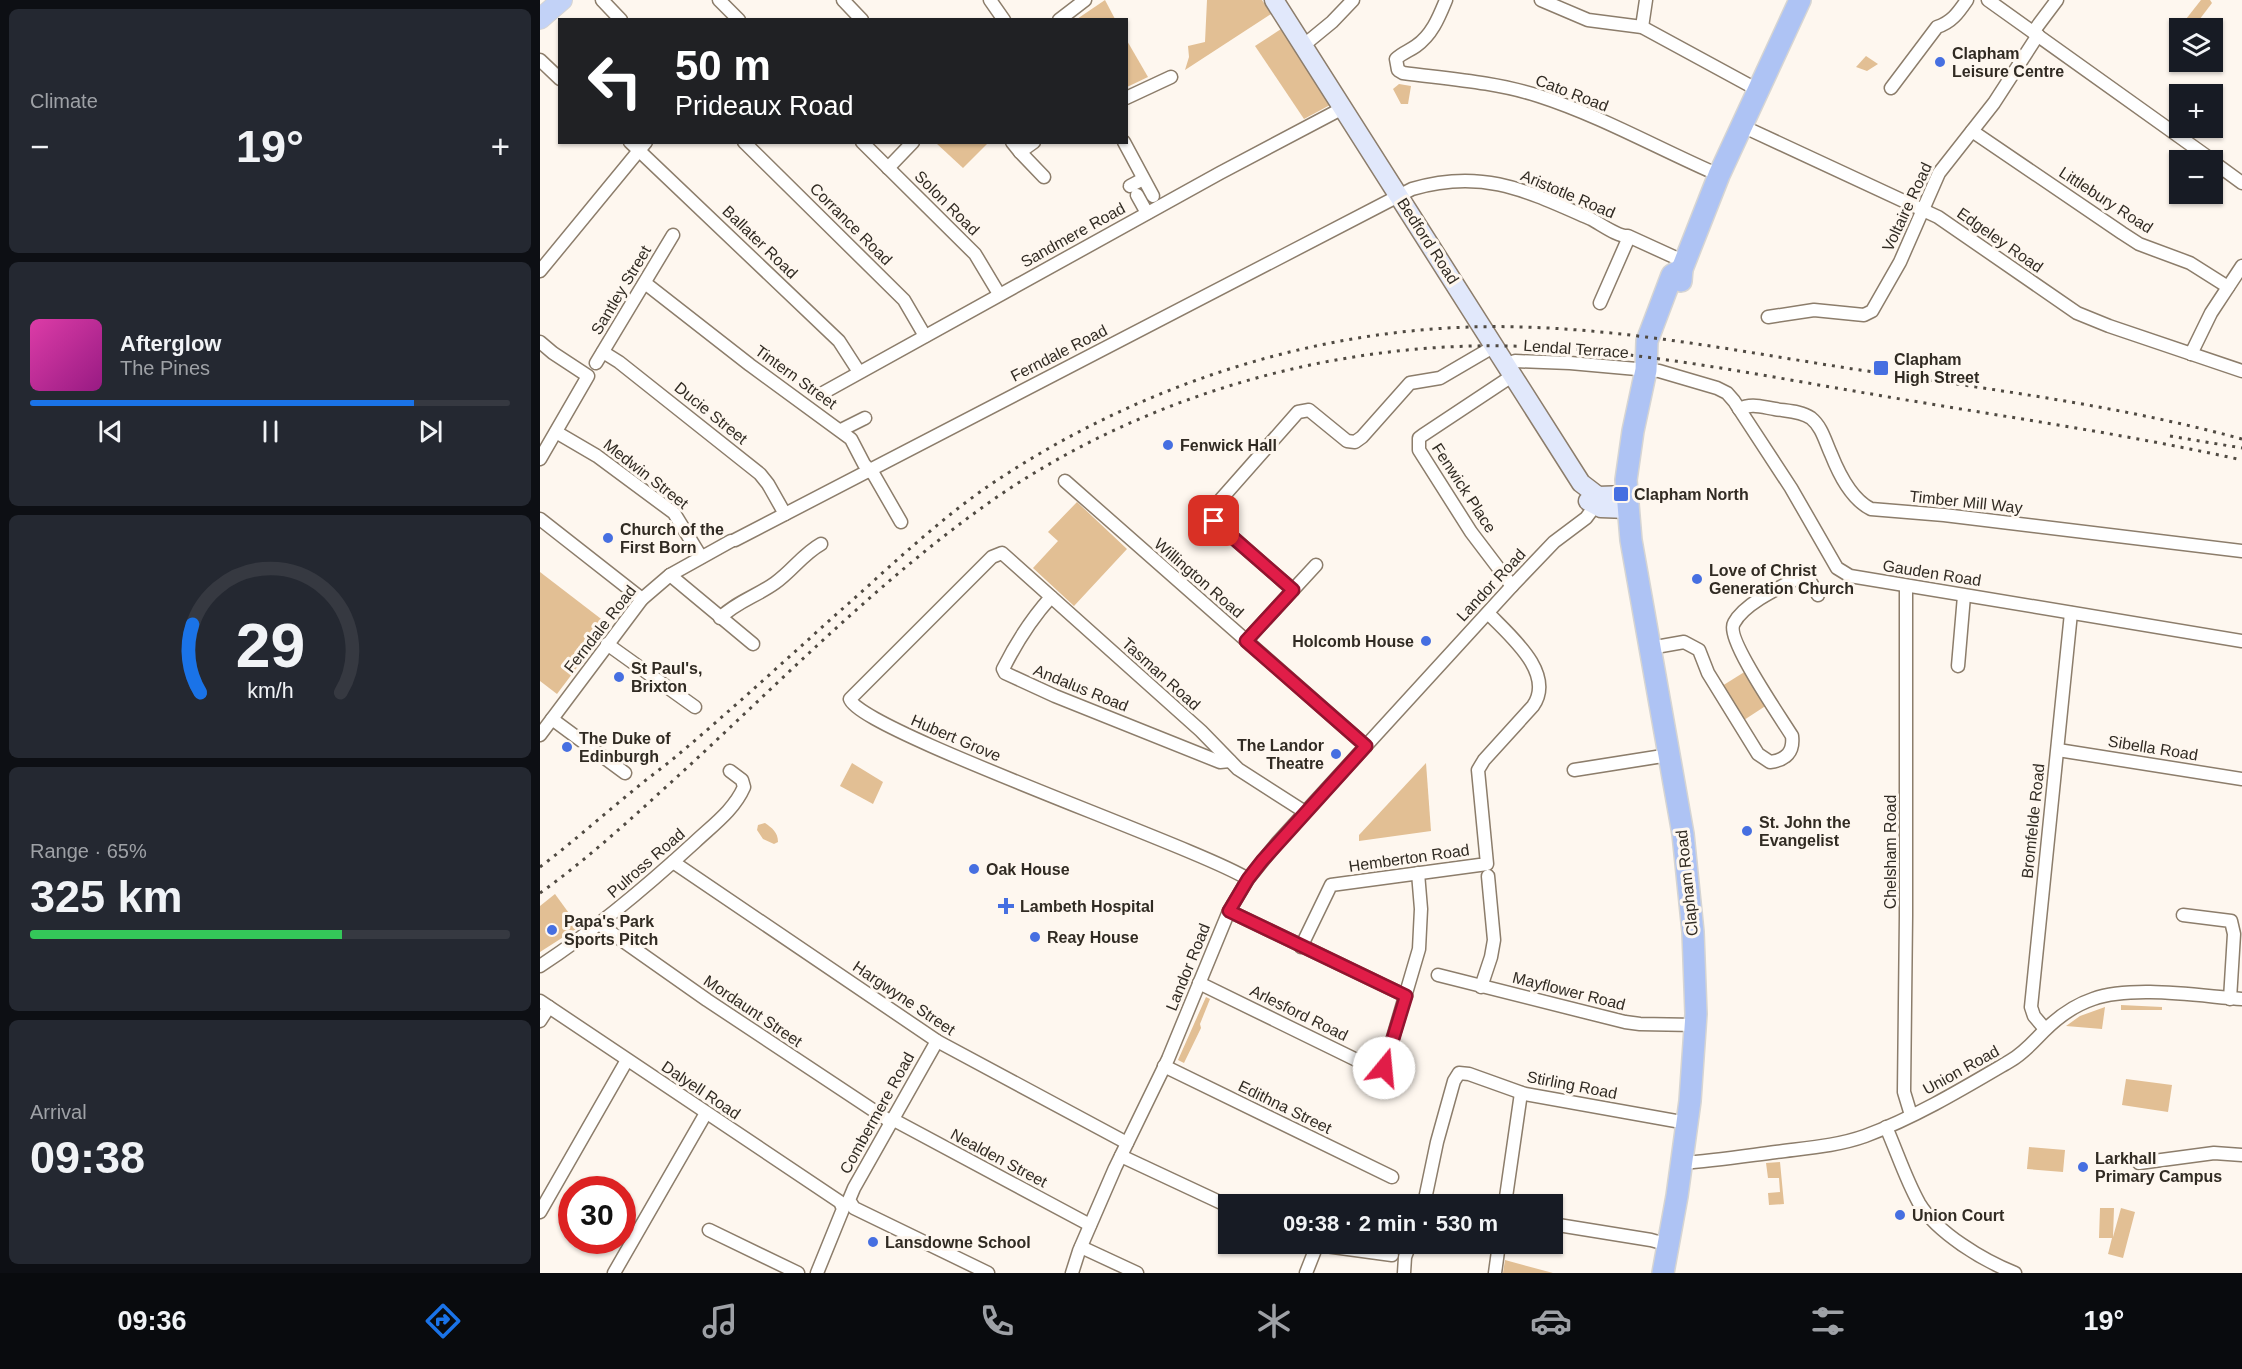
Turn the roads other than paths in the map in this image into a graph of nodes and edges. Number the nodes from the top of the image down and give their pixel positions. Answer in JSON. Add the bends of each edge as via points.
{"nodes":[{"id":1,"x":562,"y":0,"type":"edge"},
{"id":2,"x":602,"y":0,"type":"edge"},
{"id":3,"x":719,"y":0,"type":"edge"},
{"id":4,"x":843,"y":0,"type":"edge"},
{"id":5,"x":990,"y":0,"type":"edge"},
{"id":6,"x":1086,"y":0,"type":"edge"},
{"id":7,"x":1274,"y":0,"type":"edge"},
{"id":8,"x":1353,"y":0,"type":"edge"},
{"id":9,"x":1446,"y":0,"type":"edge"},
{"id":10,"x":1541,"y":0,"type":"edge"},
{"id":11,"x":1646,"y":0,"type":"edge"},
{"id":12,"x":1800,"y":0,"type":"edge"},
{"id":13,"x":1967,"y":0,"type":"edge"},
{"id":14,"x":1988,"y":0,"type":"edge"},
{"id":15,"x":2056,"y":0,"type":"edge"},
{"id":16,"x":619,"y":18,"type":"edge"},
{"id":17,"x":737,"y":18,"type":"edge"},
{"id":18,"x":860,"y":18,"type":"edge"},
{"id":19,"x":1003,"y":18,"type":"edge"},
{"id":20,"x":1062,"y":18,"type":"edge"},
{"id":21,"x":540,"y":19,"type":"edge"},
{"id":22,"x":1642,"y":27,"type":"junction"},
{"id":23,"x":2036,"y":34,"type":"junction"},
{"id":24,"x":1304,"y":45,"type":"junction"},
{"id":25,"x":540,"y":60,"type":"edge"},
{"id":26,"x":558,"y":76,"type":"edge"},
{"id":27,"x":1171,"y":77,"type":"dead end"},
{"id":28,"x":1891,"y":88,"type":"dead end"},
{"id":29,"x":1758,"y":90,"type":"junction"},
{"id":30,"x":1128,"y":97,"type":"edge"},
{"id":31,"x":1332,"y":114,"type":"junction"},
{"id":32,"x":1742,"y":126,"type":"junction"},
{"id":33,"x":1972,"y":131,"type":"junction"},
{"id":34,"x":746,"y":144,"type":"edge"},
{"id":35,"x":864,"y":144,"type":"edge"},
{"id":36,"x":911,"y":144,"type":"edge"},
{"id":37,"x":1014,"y":144,"type":"edge"},
{"id":38,"x":1031,"y":144,"type":"edge"},
{"id":39,"x":1125,"y":144,"type":"edge"},
{"id":40,"x":638,"y":145,"type":"edge"},
{"id":41,"x":2197,"y":150,"type":"edge"},
{"id":42,"x":1020,"y":152,"type":"junction"},
{"id":43,"x":888,"y":168,"type":"junction"},
{"id":44,"x":2223,"y":169,"type":"edge"},
{"id":45,"x":1719,"y":175,"type":"junction"},
{"id":46,"x":1044,"y":177,"type":"dead end"},
{"id":47,"x":1143,"y":179,"type":"junction"},
{"id":48,"x":2242,"y":183,"type":"edge"},
{"id":49,"x":1153,"y":196,"type":"dead end"},
{"id":50,"x":1399,"y":196,"type":"junction"},
{"id":51,"x":1923,"y":210,"type":"junction"},
{"id":52,"x":1147,"y":213,"type":"junction"},
{"id":53,"x":673,"y":235,"type":"dead end"},
{"id":54,"x":1629,"y":237,"type":"junction"},
{"id":55,"x":1683,"y":265,"type":"junction"},
{"id":56,"x":2242,"y":266,"type":"edge"},
{"id":57,"x":540,"y":271,"type":"edge"},
{"id":58,"x":645,"y":284,"type":"junction"},
{"id":59,"x":2228,"y":287,"type":"junction"},
{"id":60,"x":999,"y":294,"type":"junction"},
{"id":61,"x":1600,"y":303,"type":"dead end"},
{"id":62,"x":1768,"y":317,"type":"dead end"},
{"id":63,"x":925,"y":336,"type":"junction"},
{"id":64,"x":540,"y":342,"type":"edge"},
{"id":65,"x":1493,"y":347,"type":"junction"},
{"id":66,"x":2191,"y":354,"type":"junction"},
{"id":67,"x":599,"y":358,"type":"joint"},
{"id":68,"x":1646,"y":370,"type":"junction"},
{"id":69,"x":1509,"y":371,"type":"junction"},
{"id":70,"x":2242,"y":371,"type":"edge"},
{"id":71,"x":859,"y":372,"type":"junction"},
{"id":72,"x":821,"y":394,"type":"dead end"},
{"id":73,"x":1739,"y":409,"type":"junction"},
{"id":74,"x":866,"y":418,"type":"dead end"},
{"id":75,"x":841,"y":430,"type":"junction"},
{"id":76,"x":556,"y":432,"type":"junction"},
{"id":77,"x":540,"y":459,"type":"edge"},
{"id":78,"x":870,"y":469,"type":"junction"},
{"id":79,"x":1065,"y":481,"type":"dead end"},
{"id":80,"x":1581,"y":483,"type":"junction"},
{"id":81,"x":1628,"y":502,"type":"junction"},
{"id":82,"x":1595,"y":506,"type":"junction"},
{"id":83,"x":785,"y":514,"type":"junction"},
{"id":84,"x":540,"y":519,"type":"edge"},
{"id":85,"x":901,"y":522,"type":"dead end"},
{"id":86,"x":822,"y":544,"type":"dead end"},
{"id":87,"x":2242,"y":551,"type":"edge"},
{"id":88,"x":1000,"y":553,"type":"joint"},
{"id":89,"x":701,"y":557,"type":"junction"},
{"id":90,"x":1316,"y":565,"type":"dead end"},
{"id":91,"x":670,"y":574,"type":"junction"},
{"id":92,"x":1512,"y":586,"type":"junction"},
{"id":93,"x":1906,"y":587,"type":"junction"},
{"id":94,"x":1293,"y":590,"type":"junction"},
{"id":95,"x":1818,"y":595,"type":"dead end"},
{"id":96,"x":1964,"y":596,"type":"junction"},
{"id":97,"x":1051,"y":597,"type":"junction"},
{"id":98,"x":642,"y":599,"type":"junction"},
{"id":99,"x":2071,"y":612,"type":"junction"},
{"id":100,"x":1488,"y":613,"type":"junction"},
{"id":101,"x":720,"y":618,"type":"junction"},
{"id":102,"x":1246,"y":641,"type":"junction"},
{"id":103,"x":2242,"y":641,"type":"edge"},
{"id":104,"x":607,"y":644,"type":"junction"},
{"id":105,"x":753,"y":644,"type":"dead end"},
{"id":106,"x":1650,"y":648,"type":"junction"},
{"id":107,"x":1958,"y":666,"type":"dead end"},
{"id":108,"x":694,"y":707,"type":"dead end"},
{"id":109,"x":552,"y":719,"type":"junction"},
{"id":110,"x":1201,"y":731,"type":"junction"},
{"id":111,"x":540,"y":735,"type":"edge"},
{"id":112,"x":1366,"y":746,"type":"junction"},
{"id":113,"x":1187,"y":748,"type":"junction"},
{"id":114,"x":2058,"y":750,"type":"junction"},
{"id":115,"x":1669,"y":755,"type":"junction"},
{"id":116,"x":1230,"y":761,"type":"junction"},
{"id":117,"x":1574,"y":770,"type":"dead end"},
{"id":118,"x":730,"y":771,"type":"dead end"},
{"id":119,"x":626,"y":773,"type":"dead end"},
{"id":120,"x":2242,"y":779,"type":"edge"},
{"id":121,"x":1305,"y":812,"type":"junction"},
{"id":122,"x":673,"y":862,"type":"junction"},
{"id":123,"x":1488,"y":870,"type":"junction"},
{"id":124,"x":1419,"y":873,"type":"junction"},
{"id":125,"x":1248,"y":879,"type":"junction"},
{"id":126,"x":1229,"y":911,"type":"junction"},
{"id":127,"x":2183,"y":915,"type":"dead end"},
{"id":128,"x":599,"y":924,"type":"junction"},
{"id":129,"x":1301,"y":947,"type":"junction"},
{"id":130,"x":540,"y":966,"type":"edge"},
{"id":131,"x":1438,"y":975,"type":"dead end"},
{"id":132,"x":1199,"y":983,"type":"junction"},
{"id":133,"x":1481,"y":987,"type":"junction"},
{"id":134,"x":1406,"y":996,"type":"junction"},
{"id":135,"x":2236,"y":999,"type":"edge"},
{"id":136,"x":544,"y":1004,"type":"edge"},
{"id":137,"x":540,"y":1021,"type":"edge"},
{"id":138,"x":1695,"y":1025,"type":"junction"},
{"id":139,"x":2045,"y":1029,"type":"junction"},
{"id":140,"x":937,"y":1041,"type":"junction"},
{"id":141,"x":627,"y":1060,"type":"junction"},
{"id":142,"x":1164,"y":1066,"type":"junction"},
{"id":143,"x":1521,"y":1093,"type":"junction"},
{"id":144,"x":706,"y":1113,"type":"junction"},
{"id":145,"x":1911,"y":1115,"type":"junction"},
{"id":146,"x":892,"y":1121,"type":"junction"},
{"id":147,"x":1687,"y":1123,"type":"junction"},
{"id":148,"x":1886,"y":1127,"type":"junction"},
{"id":149,"x":1127,"y":1143,"type":"junction"},
{"id":150,"x":2242,"y":1155,"type":"edge"},
{"id":151,"x":1121,"y":1156,"type":"junction"},
{"id":152,"x":1682,"y":1163,"type":"junction"},
{"id":153,"x":2139,"y":1163,"type":"dead end"},
{"id":154,"x":1392,"y":1177,"type":"dead end"},
{"id":155,"x":1426,"y":1194,"type":"edge"},
{"id":156,"x":1506,"y":1194,"type":"edge"},
{"id":157,"x":1218,"y":1201,"type":"edge"},
{"id":158,"x":846,"y":1205,"type":"junction"},
{"id":159,"x":540,"y":1212,"type":"edge"},
{"id":160,"x":1090,"y":1225,"type":"junction"},
{"id":161,"x":1563,"y":1226,"type":"edge"},
{"id":162,"x":709,"y":1230,"type":"dead end"},
{"id":163,"x":1669,"y":1245,"type":"junction"},
{"id":164,"x":1081,"y":1247,"type":"junction"},
{"id":165,"x":1311,"y":1254,"type":"edge"},
{"id":166,"x":1387,"y":1254,"type":"edge"},
{"id":167,"x":1406,"y":1254,"type":"edge"},
{"id":168,"x":1498,"y":1254,"type":"edge"},
{"id":169,"x":1392,"y":1255,"type":"dead end"},
{"id":170,"x":969,"y":1269,"type":"edge"},
{"id":171,"x":614,"y":1273,"type":"edge"},
{"id":172,"x":798,"y":1273,"type":"edge"},
{"id":173,"x":817,"y":1273,"type":"edge"},
{"id":174,"x":987,"y":1273,"type":"edge"},
{"id":175,"x":1072,"y":1273,"type":"edge"},
{"id":176,"x":1137,"y":1273,"type":"edge"},
{"id":177,"x":1306,"y":1273,"type":"edge"},
{"id":178,"x":1404,"y":1273,"type":"edge"},
{"id":179,"x":1495,"y":1273,"type":"edge"},
{"id":180,"x":1663,"y":1273,"type":"edge"},
{"id":181,"x":2015,"y":1273,"type":"edge"}],
"edges":[{"from":1,"to":21,"type":"main road"},
{"from":2,"to":16,"type":"street"},
{"from":3,"to":17,"type":"street"},
{"from":4,"to":18,"type":"street"},
{"from":5,"to":19,"type":"street"},
{"from":6,"to":20,"type":"street"},
{"from":7,"to":24,"type":"main road","name":"Bedford Road"},
{"from":8,"to":24,"type":"street"},
{"from":9,"to":45,"type":"street","name":"Cato Road","via":[[1428,35],[1396,59],[1398,70],[1500,86],[1539,97]]},
{"from":10,"to":22,"type":"street","via":[[1588,20]]},
{"from":11,"to":22,"type":"street"},
{"from":12,"to":29,"type":"highway"},
{"from":13,"to":28,"type":"street","via":[[1956,16],[1937,27]]},
{"from":14,"to":23,"type":"street"},
{"from":15,"to":23,"type":"street","name":"Voltaire Road"},
{"from":22,"to":29,"type":"street"},
{"from":23,"to":33,"type":"street","name":"Voltaire Road"},
{"from":23,"to":41,"type":"street"},
{"from":24,"to":31,"type":"main road","name":"Bedford Road"},
{"from":25,"to":26,"type":"street"},
{"from":27,"to":30,"type":"street"},
{"from":29,"to":32,"type":"highway"},
{"from":31,"to":50,"type":"main road","name":"Bedford Road"},
{"from":31,"to":52,"type":"street","name":"Sandmere Road"},
{"from":32,"to":45,"type":"highway"},
{"from":32,"to":51,"type":"street","name":"Edgeley Road"},
{"from":33,"to":51,"type":"street","name":"Voltaire Road","via":[[1939,173]]},
{"from":33,"to":59,"type":"street","name":"Littlebury Road","via":[[2139,244],[2190,263]]},
{"from":34,"to":63,"type":"street","name":"Corrance Road","via":[[904,300]]},
{"from":35,"to":43,"type":"street","name":"Solon Road"},
{"from":36,"to":43,"type":"street"},
{"from":37,"to":42,"type":"street"},
{"from":38,"to":42,"type":"street"},
{"from":39,"to":47,"type":"street"},
{"from":40,"to":57,"type":"street"},
{"from":40,"to":71,"type":"street","name":"Ballater Road","via":[[839,341]]},
{"from":42,"to":46,"type":"street"},
{"from":43,"to":60,"type":"street","name":"Solon Road","via":[[975,254]]},
{"from":44,"to":48,"type":"street"},
{"from":45,"to":55,"type":"highway"},
{"from":47,"to":49,"type":"street"},
{"from":47,"to":52,"type":"street","via":[[1133,191]]},
{"from":50,"to":54,"type":"street","name":"Aristotle Road","via":[[1443,182],[1511,186]]},
{"from":50,"to":65,"type":"main road","name":"Bedford Road"},
{"from":50,"to":78,"type":"street","name":"Ferndale Road"},
{"from":51,"to":62,"type":"street","name":"Voltaire Road","via":[[1881,298],[1868,314],[1814,310]]},
{"from":51,"to":66,"type":"street","name":"Edgeley Road","via":[[1968,236],[2077,313]]},
{"from":52,"to":60,"type":"street","name":"Sandmere Road"},
{"from":53,"to":58,"type":"street","name":"Santley Street"},
{"from":54,"to":55,"type":"street","name":"Aristotle Road"},
{"from":54,"to":61,"type":"street"},
{"from":55,"to":68,"type":"highway","via":[[1670,315]]},
{"from":56,"to":59,"type":"street"},
{"from":58,"to":67,"type":"street","name":"Santley Street"},
{"from":58,"to":75,"type":"street","name":"Tintern Street"},
{"from":59,"to":66,"type":"street","via":[[2201,329]]},
{"from":60,"to":63,"type":"street","name":"Sandmere Road"},
{"from":63,"to":71,"type":"street","name":"Sandmere Road"},
{"from":64,"to":76,"type":"street","via":[[588,376]]},
{"from":65,"to":69,"type":"main road","name":"Bedford Road"},
{"from":65,"to":94,"type":"street","via":[[1434,381],[1410,382],[1355,442],[1347,441],[1310,410],[1301,411],[1215,506],[1211,515],[1214,521]]},
{"from":66,"to":70,"type":"street","name":"Edgeley Road"},
{"from":67,"to":83,"type":"street","name":"Ducie Street","via":[[612,356],[760,474]]},
{"from":68,"to":69,"type":"street","name":"Lendal Terrace","via":[[1515,362]]},
{"from":68,"to":73,"type":"street","name":"Gauden Road","via":[[1717,388],[1727,393]]},
{"from":68,"to":81,"type":"highway","via":[[1628,466]]},
{"from":69,"to":80,"type":"main road","name":"Bedford Road"},
{"from":69,"to":92,"type":"street","name":"Fenwick Place","via":[[1423,435],[1418,446],[1471,532]]},
{"from":71,"to":72,"type":"street","name":"Sandmere Road"},
{"from":73,"to":87,"type":"street","name":"Timber Mill Way","via":[[1748,405],[1811,418],[1822,432],[1851,492],[1871,509]]},
{"from":73,"to":93,"type":"street","name":"Gauden Road","via":[[1837,568],[1850,576]]},
{"from":74,"to":75,"type":"street"},
{"from":75,"to":78,"type":"street","name":"Tintern Street"},
{"from":76,"to":77,"type":"street"},
{"from":76,"to":89,"type":"street","name":"Medwin Street","via":[[597,456],[674,513]]},
{"from":78,"to":83,"type":"street","name":"Ferndale Road"},
{"from":78,"to":85,"type":"street","name":"Tintern Street"},
{"from":79,"to":102,"type":"street","name":"Willington Road"},
{"from":80,"to":81,"type":"main road","via":[[1598,496]]},
{"from":80,"to":82,"type":"main road","name":"Bedford Road"},
{"from":81,"to":82,"type":"main road","via":[[1608,509]]},
{"from":81,"to":106,"type":"highway","name":"Clapham Road"},
{"from":82,"to":92,"type":"street","name":"Landor Road"},
{"from":83,"to":89,"type":"street","name":"Ferndale Road"},
{"from":84,"to":98,"type":"street"},
{"from":86,"to":101,"type":"street","via":[[775,583],[731,607]]},
{"from":88,"to":97,"type":"street","name":"Tasman Road"},
{"from":88,"to":125,"type":"street","name":"Hubert Grove","via":[[851,697],[851,704],[900,732]]},
{"from":89,"to":91,"type":"street","name":"Ferndale Road"},
{"from":90,"to":94,"type":"street"},
{"from":91,"to":98,"type":"street","name":"Ferndale Road"},
{"from":91,"to":101,"type":"street"},
{"from":92,"to":100,"type":"street","name":"Landor Road"},
{"from":93,"to":96,"type":"street","name":"Gauden Road"},
{"from":93,"to":145,"type":"street","name":"Chelsham Road","via":[[1904,1092]]},
{"from":94,"to":102,"type":"street"},
{"from":95,"to":106,"type":"street","via":[[1806,574],[1755,602],[1732,626],[1737,646],[1792,736],[1789,754],[1778,761],[1770,762],[1758,754],[1708,673],[1699,650],[1684,642]]},
{"from":96,"to":99,"type":"street","name":"Gauden Road"},
{"from":96,"to":107,"type":"street"},
{"from":97,"to":110,"type":"street","name":"Tasman Road"},
{"from":97,"to":113,"type":"street","name":"Andalus Road","via":[[1014,649],[1003,669],[1005,673]]},
{"from":98,"to":104,"type":"street","name":"Ferndale Road"},
{"from":99,"to":103,"type":"street","name":"Gauden Road"},
{"from":99,"to":114,"type":"street","name":"Bromfelde Road"},
{"from":100,"to":112,"type":"street","name":"Landor Road"},
{"from":100,"to":123,"type":"street","via":[[1529,656],[1540,691],[1533,706],[1478,770]]},
{"from":101,"to":105,"type":"street"},
{"from":102,"to":112,"type":"street","name":"Willington Road"},
{"from":104,"to":108,"type":"street"},
{"from":104,"to":109,"type":"street","name":"Ferndale Road"},
{"from":106,"to":115,"type":"highway","name":"Clapham Road"},
{"from":109,"to":111,"type":"street","name":"Ferndale Road"},
{"from":109,"to":119,"type":"street"},
{"from":110,"to":113,"type":"street"},
{"from":110,"to":116,"type":"street","name":"Tasman Road"},
{"from":112,"to":121,"type":"street","name":"Landor Road"},
{"from":113,"to":116,"type":"street","name":"Andalus Road","via":[[1220,762]]},
{"from":114,"to":120,"type":"street","name":"Sibella Road"},
{"from":114,"to":139,"type":"street","name":"Bromfelde Road","via":[[2031,1007]]},
{"from":115,"to":117,"type":"street"},
{"from":115,"to":138,"type":"highway","name":"Clapham Road","via":[[1694,932]]},
{"from":116,"to":121,"type":"street","name":"Tasman Road"},
{"from":118,"to":122,"type":"street","name":"Pulross Road","via":[[744,784],[735,803]]},
{"from":121,"to":125,"type":"street","name":"Landor Road"},
{"from":122,"to":128,"type":"street","name":"Pulross Road"},
{"from":122,"to":140,"type":"street","name":"Hargwyne Street"},
{"from":123,"to":124,"type":"street","name":"Hemberton Road"},
{"from":123,"to":133,"type":"street","via":[[1494,940]]},
{"from":124,"to":129,"type":"street","name":"Hemberton Road","via":[[1331,885]]},
{"from":124,"to":134,"type":"street","via":[[1421,940]]},
{"from":125,"to":126,"type":"street","name":"Landor Road"},
{"from":126,"to":129,"type":"street"},
{"from":126,"to":132,"type":"street","name":"Landor Road"},
{"from":127,"to":135,"type":"street","via":[[2231,921]]},
{"from":128,"to":130,"type":"street","name":"Pulross Road"},
{"from":128,"to":146,"type":"street","name":"Mordaunt Street"},
{"from":129,"to":134,"type":"street"},
{"from":131,"to":133,"type":"street","name":"Mayflower Road"},
{"from":132,"to":134,"type":"street","name":"Arlesford Road","via":[[1377,1070],[1384,1068]]},
{"from":132,"to":142,"type":"street","name":"Landor Road"},
{"from":133,"to":138,"type":"street","name":"Mayflower Road","via":[[1625,1022]]},
{"from":135,"to":139,"type":"street","name":"Union Road","via":[[2141,993],[2103,996],[2071,1010]]},
{"from":136,"to":137,"type":"street"},
{"from":136,"to":141,"type":"street","name":"Dalyell Road"},
{"from":138,"to":147,"type":"highway","name":"Clapham Road"},
{"from":139,"to":145,"type":"street","name":"Union Road","via":[[2020,1055]]},
{"from":140,"to":146,"type":"street","name":"Combermere Road"},
{"from":140,"to":149,"type":"street","name":"Hargwyne Street"},
{"from":141,"to":144,"type":"street","name":"Dalyell Road"},
{"from":141,"to":159,"type":"street"},
{"from":142,"to":149,"type":"street","name":"Landor Road"},
{"from":142,"to":154,"type":"street","name":"Edithna Street"},
{"from":143,"to":147,"type":"street","name":"Stirling Road"},
{"from":143,"to":155,"type":"street","name":"Stirling Road","via":[[1459,1073],[1437,1142]]},
{"from":143,"to":156,"type":"street"},
{"from":144,"to":158,"type":"street","name":"Dalyell Road"},
{"from":144,"to":171,"type":"street"},
{"from":145,"to":148,"type":"street","name":"Union Road"},
{"from":146,"to":158,"type":"street","name":"Combermere Road"},
{"from":146,"to":160,"type":"street","name":"Nealden Street"},
{"from":147,"to":152,"type":"highway","name":"Clapham Road"},
{"from":148,"to":152,"type":"street","name":"Union Road","via":[[1838,1144]]},
{"from":148,"to":181,"type":"street","via":[[1920,1204],[1933,1221],[1946,1234]]},
{"from":149,"to":151,"type":"street","name":"Landor Road"},
{"from":150,"to":153,"type":"street","via":[[2214,1153]]},
{"from":151,"to":157,"type":"street"},
{"from":151,"to":160,"type":"street","name":"Landor Road"},
{"from":152,"to":163,"type":"highway","name":"Clapham Road"},
{"from":158,"to":170,"type":"street","name":"Dalyell Road"},
{"from":158,"to":173,"type":"street","name":"Combermere Road"},
{"from":160,"to":164,"type":"street","name":"Landor Road"},
{"from":161,"to":163,"type":"street"},
{"from":162,"to":172,"type":"street"},
{"from":163,"to":180,"type":"highway","name":"Clapham Road"},
{"from":164,"to":175,"type":"street","name":"Landor Road"},
{"from":164,"to":176,"type":"street"},
{"from":165,"to":177,"type":"street"},
{"from":166,"to":169,"type":"street"},
{"from":167,"to":178,"type":"street"},
{"from":168,"to":179,"type":"street"},
{"from":170,"to":174,"type":"street","name":"Dalyell Road"}]}
